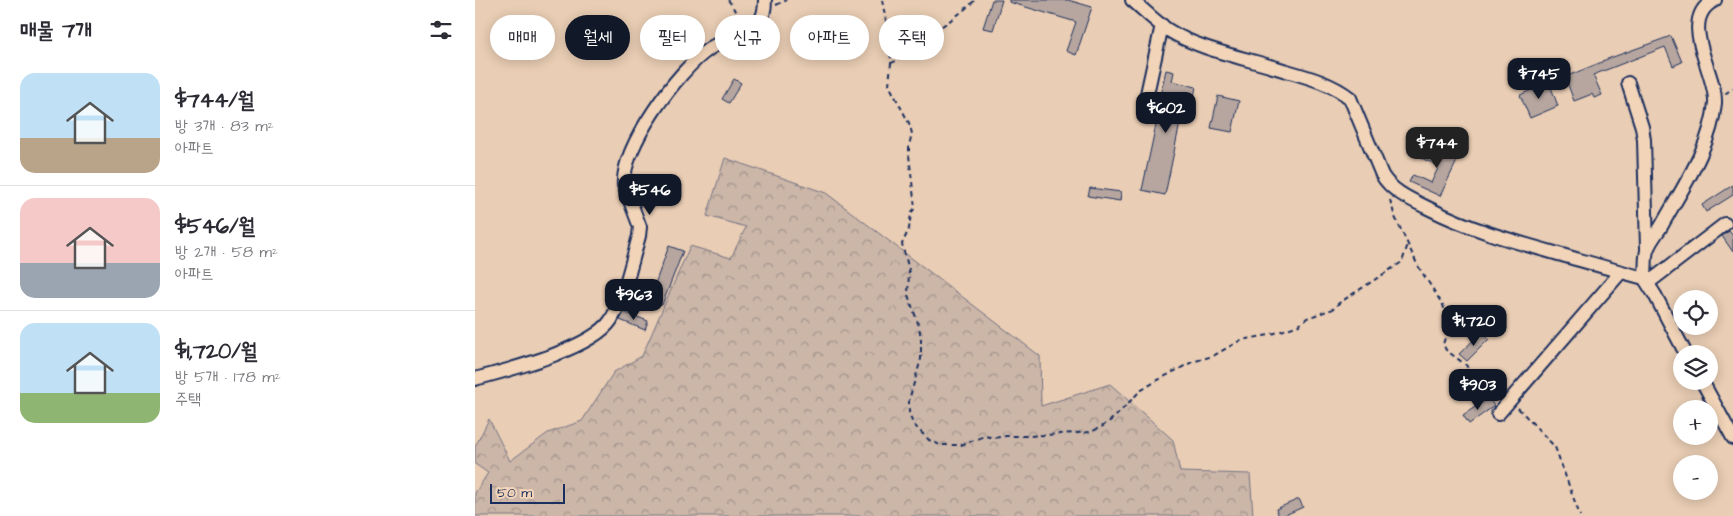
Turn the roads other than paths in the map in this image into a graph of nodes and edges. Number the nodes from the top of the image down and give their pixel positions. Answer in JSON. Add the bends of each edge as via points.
{"nodes":[{"id":1,"x":765,"y":0,"type":"edge"},
{"id":2,"x":1133,"y":0,"type":"edge"},
{"id":3,"x":1715,"y":0,"type":"edge"},
{"id":4,"x":1162,"y":25,"type":"junction"},
{"id":5,"x":1628,"y":83,"type":"dead end"},
{"id":6,"x":1147,"y":94,"type":"dead end"},
{"id":7,"x":1725,"y":224,"type":"dead end"},
{"id":8,"x":1647,"y":248,"type":"junction"},
{"id":9,"x":1621,"y":272,"type":"junction"},
{"id":10,"x":1646,"y":280,"type":"junction"},
{"id":11,"x":1681,"y":345,"type":"edge"},
{"id":12,"x":475,"y":378,"type":"edge"},
{"id":13,"x":1707,"y":390,"type":"edge"},
{"id":14,"x":1500,"y":412,"type":"road end"},
{"id":15,"x":1733,"y":438,"type":"edge"}],
"edges":[{"from":1,"to":12,"type":"street","via":[[759,22],[716,44],[696,60],[668,91],[645,126],[623,178],[639,236],[619,304],[605,327],[537,362]]},
{"from":2,"to":4,"type":"street"},
{"from":3,"to":8,"type":"street","via":[[1705,8],[1699,24],[1700,46],[1714,90],[1709,136]]},
{"from":4,"to":6,"type":"street"},
{"from":4,"to":9,"type":"street","via":[[1214,49],[1304,76],[1344,93],[1351,98],[1382,176],[1413,201],[1473,228]]},
{"from":5,"to":8,"type":"street","via":[[1644,140]]},
{"from":7,"to":10,"type":"street"},
{"from":8,"to":10,"type":"street"},
{"from":9,"to":10,"type":"street"},
{"from":9,"to":14,"type":"street"},
{"from":10,"to":11,"type":"street"},
{"from":13,"to":15,"type":"street"}]}
